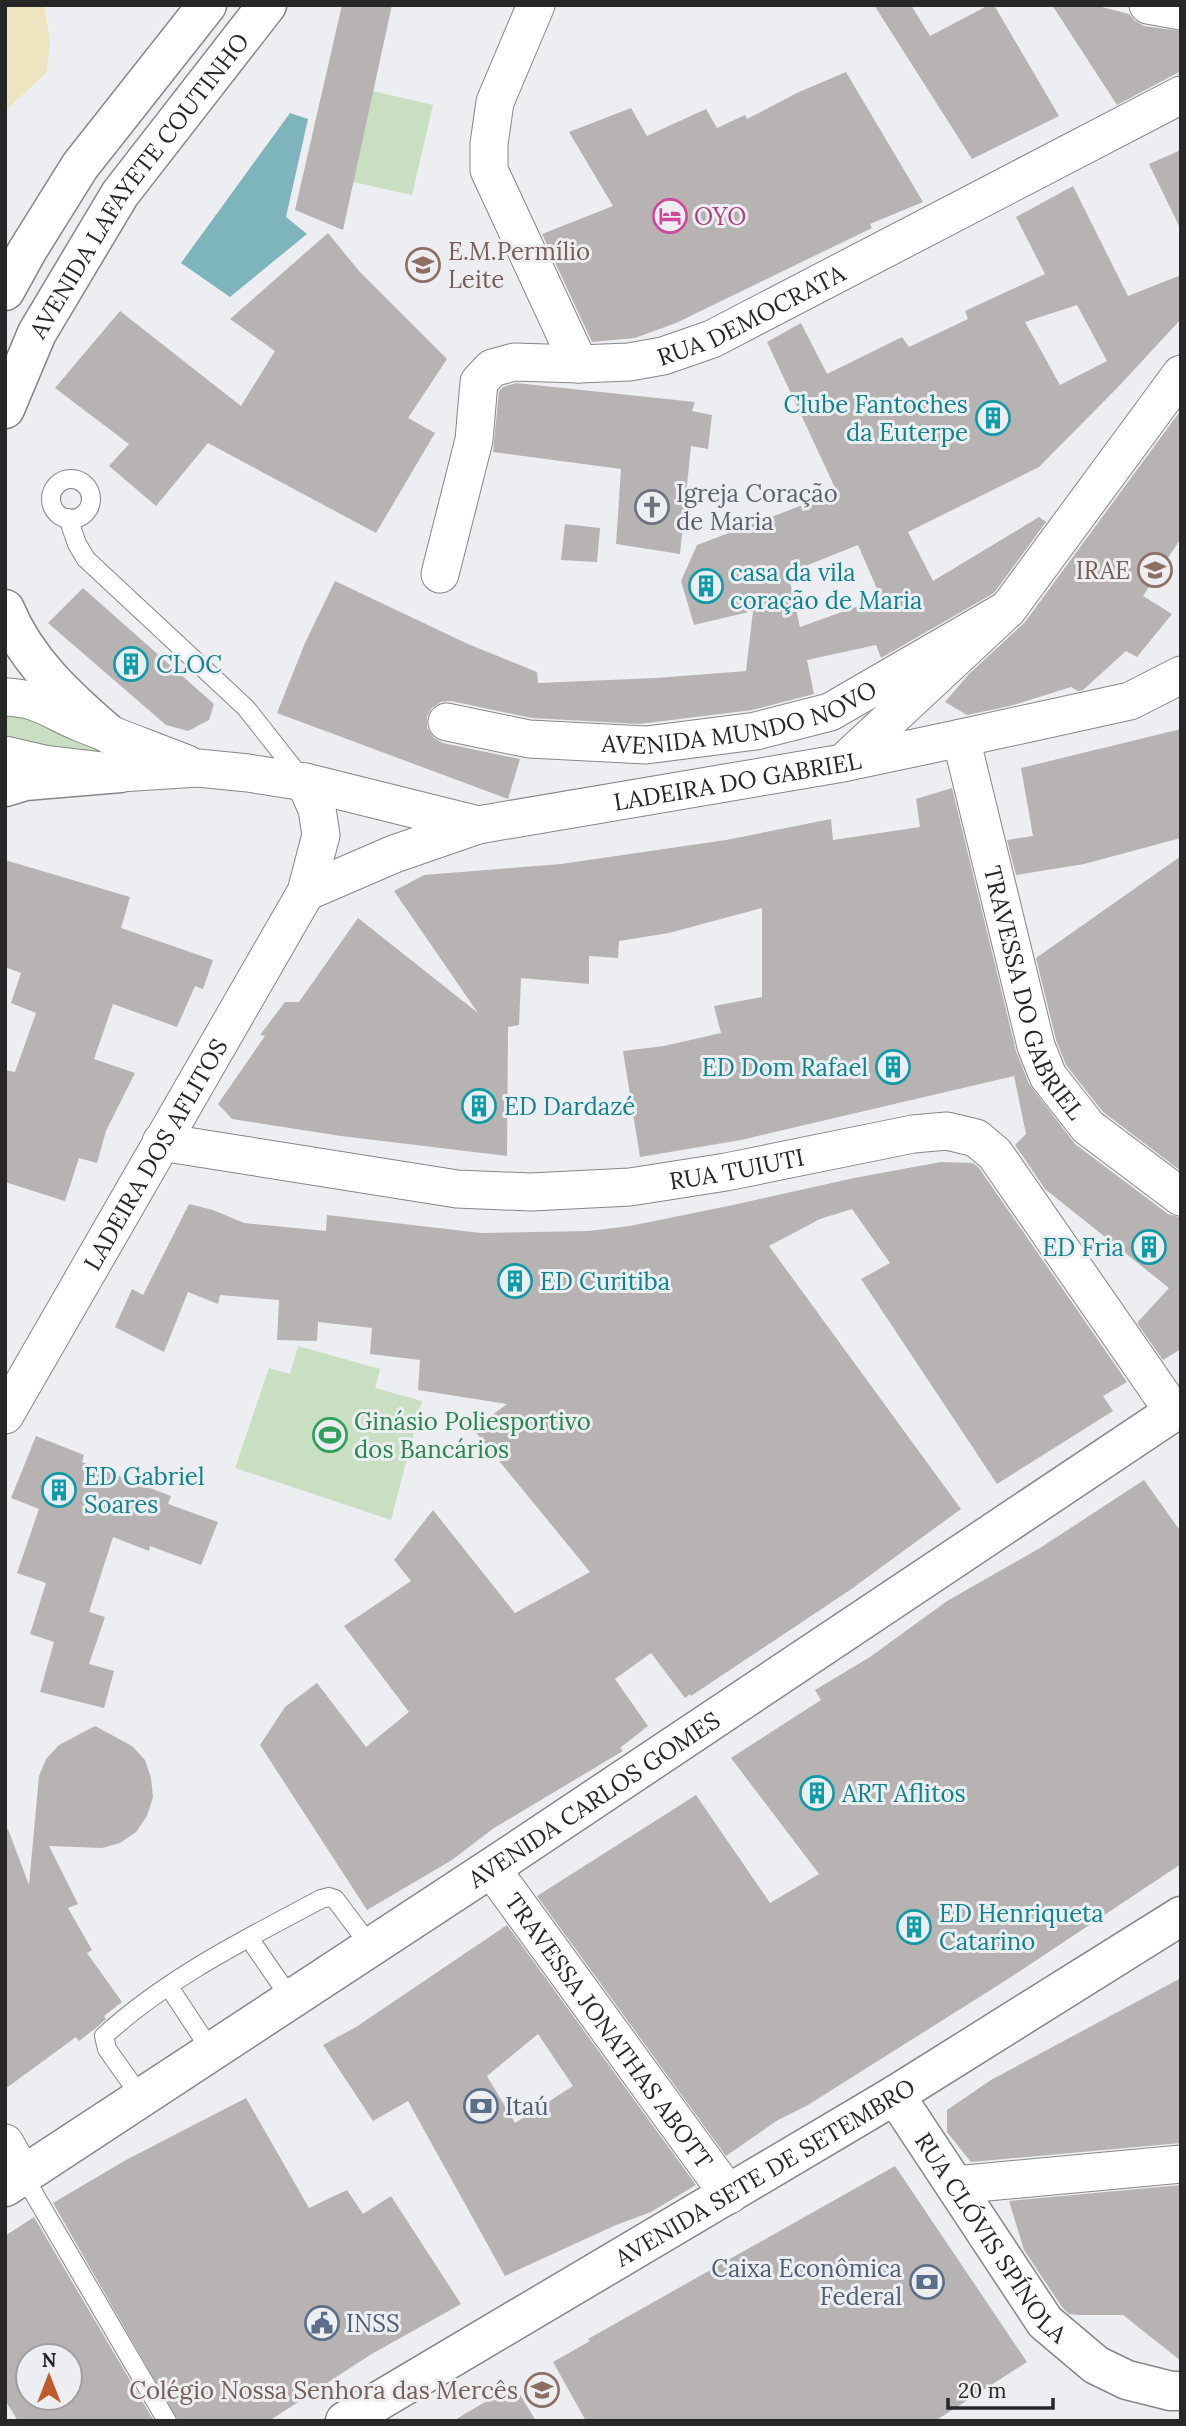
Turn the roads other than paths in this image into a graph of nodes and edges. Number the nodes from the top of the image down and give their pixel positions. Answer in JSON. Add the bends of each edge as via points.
{"nodes":[{"id":1,"x":207,"y":5,"type":"edge"},
{"id":2,"x":267,"y":5,"type":"edge"},
{"id":3,"x":536,"y":5,"type":"edge"},
{"id":4,"x":1148,"y":5,"type":"edge"},
{"id":5,"x":1181,"y":11,"type":"edge"},
{"id":6,"x":1181,"y":95,"type":"edge"},
{"id":7,"x":5,"y":291,"type":"edge"},
{"id":8,"x":579,"y":364,"type":"junction"},
{"id":9,"x":1181,"y":374,"type":"edge"},
{"id":10,"x":5,"y":410,"type":"edge"},
{"id":11,"x":68,"y":518,"type":"dead end"},
{"id":12,"x":440,"y":574,"type":"dead end"},
{"id":13,"x":5,"y":609,"type":"edge"},
{"id":14,"x":1008,"y":609,"type":"junction"},
{"id":15,"x":1181,"y":675,"type":"edge"},
{"id":16,"x":5,"y":697,"type":"edge"},
{"id":17,"x":447,"y":722,"type":"dead end"},
{"id":18,"x":110,"y":735,"type":"junction"},
{"id":19,"x":961,"y":738,"type":"junction"},
{"id":20,"x":5,"y":755,"type":"edge"},
{"id":21,"x":843,"y":763,"type":"junction"},
{"id":22,"x":198,"y":768,"type":"junction"},
{"id":23,"x":120,"y":773,"type":"junction"},
{"id":24,"x":305,"y":782,"type":"junction"},
{"id":25,"x":5,"y":787,"type":"edge"},
{"id":26,"x":478,"y":825,"type":"junction"},
{"id":27,"x":306,"y":892,"type":"junction"},
{"id":28,"x":161,"y":1142,"type":"junction"},
{"id":29,"x":1181,"y":1197,"type":"edge"},
{"id":30,"x":1177,"y":1409,"type":"edge"},
{"id":31,"x":5,"y":1415,"type":"edge"},
{"id":32,"x":491,"y":1868,"type":"junction"},
{"id":33,"x":1181,"y":1916,"type":"edge"},
{"id":34,"x":249,"y":1938,"type":"junction"},
{"id":35,"x":371,"y":1947,"type":"junction"},
{"id":36,"x":169,"y":1987,"type":"junction"},
{"id":37,"x":291,"y":1999,"type":"junction"},
{"id":38,"x":212,"y":2052,"type":"junction"},
{"id":39,"x":895,"y":2095,"type":"junction"},
{"id":40,"x":141,"y":2097,"type":"junction"},
{"id":41,"x":1181,"y":2164,"type":"edge"},
{"id":42,"x":11,"y":2169,"type":"edge"},
{"id":43,"x":954,"y":2185,"type":"junction"},
{"id":44,"x":729,"y":2194,"type":"junction"},
{"id":45,"x":1181,"y":2391,"type":"edge"},
{"id":46,"x":167,"y":2421,"type":"edge"},
{"id":47,"x":345,"y":2421,"type":"edge"}],
"edges":[{"from":1,"to":7,"type":"main road","name":"AVENIDA LAFAYETE COUTINHO","via":[[80,166]]},
{"from":2,"to":10,"type":"main road","name":"AVENIDA LAFAYETE COUTINHO","via":[[120,194],[37,333]]},
{"from":3,"to":8,"type":"street","via":[[495,102],[489,170]]},
{"from":4,"to":5,"type":"street"},
{"from":6,"to":8,"type":"street","name":"RUA DEMOCRATA","via":[[712,339],[663,356]]},
{"from":8,"to":12,"type":"street","name":"RUA DEMOCRATA","via":[[513,362],[492,369],[479,382],[474,440]]},
{"from":9,"to":14,"type":"street","name":"LADEIRA DO GABRIEL"},
{"from":11,"to":24,"type":"lane","via":[[86,559],[246,708]]},
{"from":13,"to":18,"type":"main road","via":[[20,640],[42,668]]},
{"from":14,"to":17,"type":"street","name":"AVENIDA MUNDO NOVO","via":[[830,712],[756,731],[646,745],[529,739]]},
{"from":14,"to":21,"type":"street","name":"LADEIRA DO GABRIEL"},
{"from":15,"to":19,"type":"street","via":[[1130,701]]},
{"from":16,"to":18,"type":"street","via":[[28,698]]},
{"from":18,"to":22,"type":"street"},
{"from":19,"to":21,"type":"street"},
{"from":19,"to":29,"type":"street","name":"TRAVESSA DO GABRIEL","via":[[1036,1046],[1048,1076],[1088,1127]]},
{"from":20,"to":23,"type":"street"},
{"from":21,"to":26,"type":"street","name":"LADEIRA DO GABRIEL"},
{"from":22,"to":23,"type":"street"},
{"from":22,"to":24,"type":"street","name":"LADEIRA DO GABRIEL"},
{"from":23,"to":25,"type":"main road","via":[[25,780]]},
{"from":24,"to":26,"type":"street","name":"LADEIRA DO GABRIEL"},
{"from":24,"to":27,"type":"street","name":"LADEIRA DOS AFLITOS","via":[[321,835]]},
{"from":26,"to":27,"type":"street"},
{"from":27,"to":28,"type":"street","name":"LADEIRA DOS AFLITOS"},
{"from":28,"to":30,"type":"street","name":"RUA TUIUTI","via":[[457,1189],[531,1192],[644,1185],[912,1134],[947,1131],[975,1138],[995,1154]]},
{"from":28,"to":31,"type":"street","name":"LADEIRA DOS AFLITOS"},
{"from":30,"to":32,"type":"main road","name":"AVENIDA CARLOS GOMES"},
{"from":32,"to":35,"type":"main road","name":"AVENIDA CARLOS GOMES"},
{"from":32,"to":44,"type":"street","name":"TRAVESSA JONATHAS ABOTT"},
{"from":33,"to":39,"type":"main road","name":"AVENIDA SETE DE SETEMBRO"},
{"from":34,"to":35,"type":"lane","via":[[329,1897]]},
{"from":34,"to":36,"type":"lane"},
{"from":34,"to":37,"type":"lane"},
{"from":35,"to":37,"type":"main road","name":"AVENIDA CARLOS GOMES"},
{"from":36,"to":38,"type":"lane"},
{"from":36,"to":40,"type":"lane","via":[[104,2036],[107,2049]]},
{"from":37,"to":38,"type":"main road","name":"AVENIDA CARLOS GOMES"},
{"from":38,"to":40,"type":"main road","name":"AVENIDA CARLOS GOMES"},
{"from":39,"to":43,"type":"main road","name":"RUA CLÓVIS SPÍNOLA"},
{"from":39,"to":44,"type":"main road","name":"AVENIDA SETE DE SETEMBRO"},
{"from":40,"to":42,"type":"main road","name":"AVENIDA CARLOS GOMES"},
{"from":41,"to":43,"type":"street"},
{"from":42,"to":46,"type":"lane"},
{"from":43,"to":45,"type":"main road","name":"RUA CLÓVIS SPÍNOLA","via":[[1045,2322],[1096,2365],[1127,2380]]},
{"from":44,"to":47,"type":"main road","name":"AVENIDA SETE DE SETEMBRO"}]}
